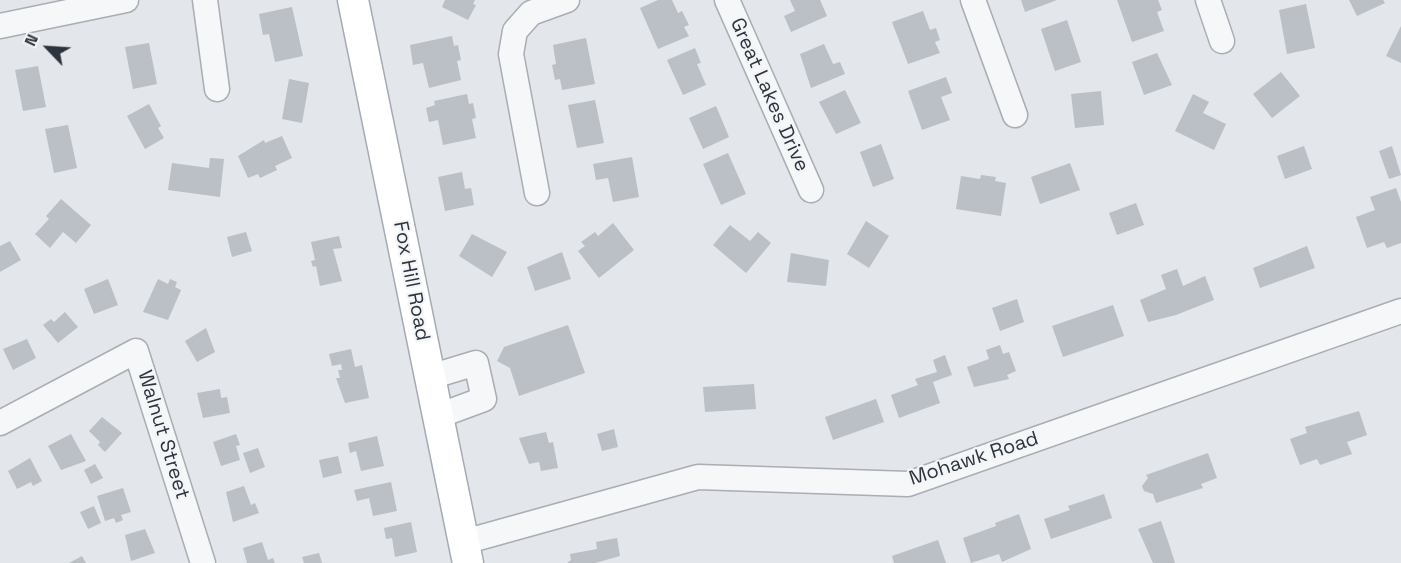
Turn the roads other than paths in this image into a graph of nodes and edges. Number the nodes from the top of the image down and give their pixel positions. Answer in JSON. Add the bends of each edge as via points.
{"nodes":[{"id":1,"x":126,"y":0,"type":"edge"},
{"id":2,"x":205,"y":0,"type":"edge"},
{"id":3,"x":353,"y":0,"type":"edge"},
{"id":4,"x":567,"y":0,"type":"edge"},
{"id":5,"x":727,"y":0,"type":"edge"},
{"id":6,"x":973,"y":0,"type":"edge"},
{"id":7,"x":1208,"y":0,"type":"edge"},
{"id":8,"x":0,"y":26,"type":"edge"},
{"id":9,"x":1222,"y":41,"type":"dead end"},
{"id":10,"x":217,"y":89,"type":"dead end"},
{"id":11,"x":1015,"y":115,"type":"dead end"},
{"id":12,"x":811,"y":190,"type":"dead end"},
{"id":13,"x":537,"y":193,"type":"dead end"},
{"id":14,"x":1401,"y":311,"type":"edge"},
{"id":15,"x":430,"y":377,"type":"junction"},
{"id":16,"x":438,"y":416,"type":"junction"},
{"id":17,"x":0,"y":423,"type":"edge"},
{"id":18,"x":466,"y":553,"type":"edge"},
{"id":19,"x":203,"y":563,"type":"edge"}],
"edges":[{"from":1,"to":8,"type":"street"},
{"from":2,"to":10,"type":"street"},
{"from":3,"to":15,"type":"main road","name":"Fox Hill Road"},
{"from":4,"to":13,"type":"street","via":[[531,13],[515,31],[511,54]]},
{"from":5,"to":12,"type":"street","name":"Great Lakes Drive"},
{"from":6,"to":11,"type":"street"},
{"from":7,"to":9,"type":"street"},
{"from":14,"to":18,"type":"street","name":"Mohawk Road","via":[[908,484],[698,477]]},
{"from":15,"to":16,"type":"main road","name":"Fox Hill Road"},
{"from":15,"to":16,"type":"street","via":[[476,363],[484,399]]},
{"from":16,"to":18,"type":"main road","name":"Fox Hill Road"},
{"from":17,"to":19,"type":"street","name":"Walnut Street","via":[[136,351]]}]}
